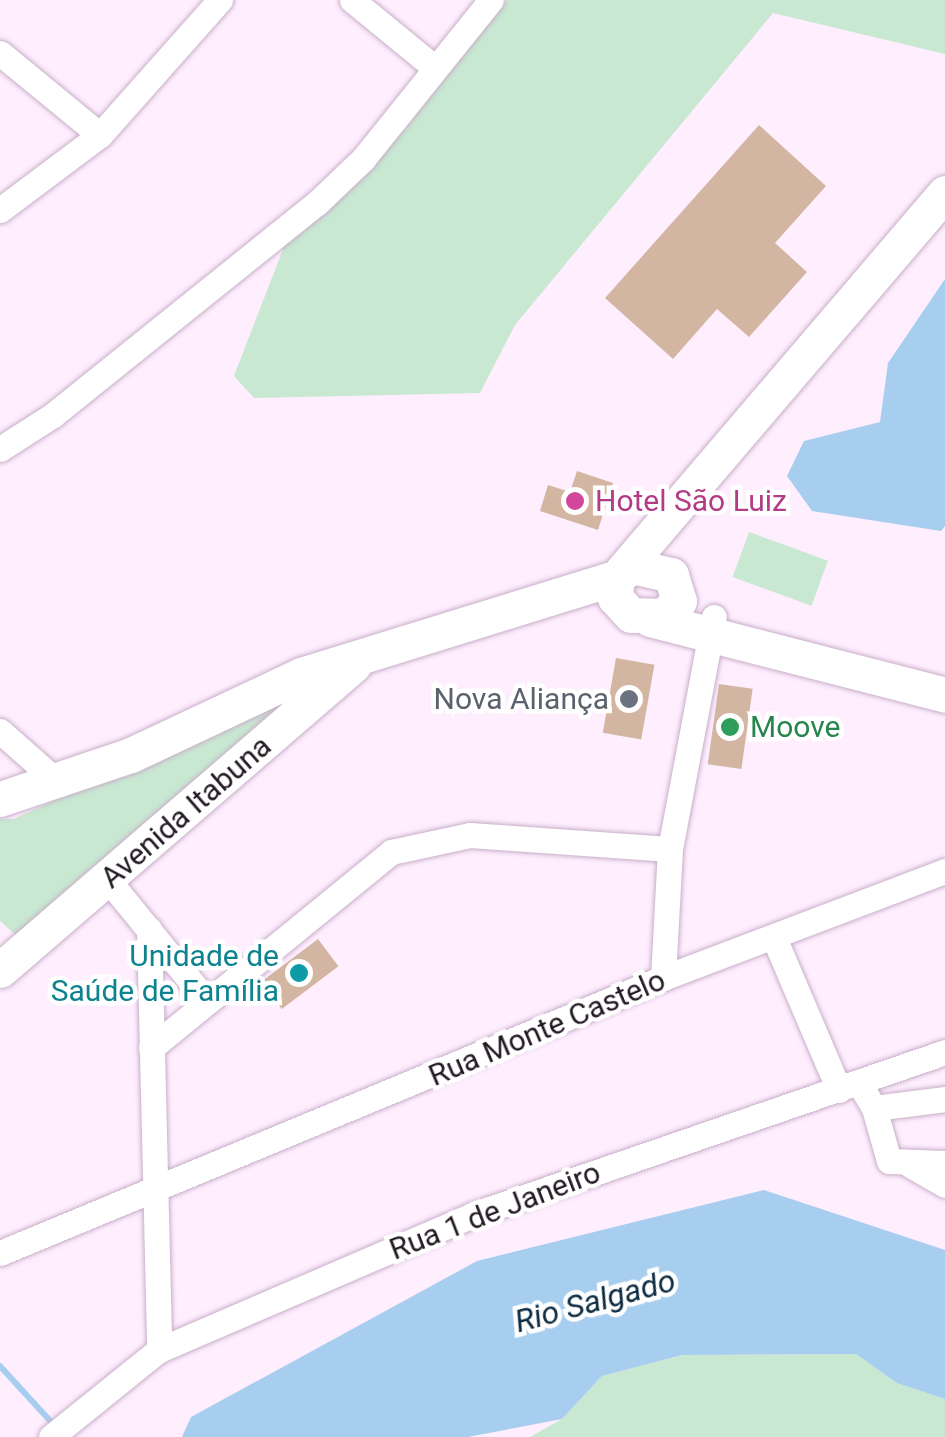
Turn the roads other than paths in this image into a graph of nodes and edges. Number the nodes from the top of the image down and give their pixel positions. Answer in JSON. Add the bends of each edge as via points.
{"nodes":[{"id":1,"x":220,"y":0,"type":"edge"},
{"id":2,"x":352,"y":0,"type":"edge"},
{"id":3,"x":491,"y":0,"type":"edge"},
{"id":4,"x":0,"y":53,"type":"edge"},
{"id":5,"x":434,"y":66,"type":"junction"},
{"id":6,"x":100,"y":136,"type":"junction"},
{"id":7,"x":945,"y":193,"type":"edge"},
{"id":8,"x":0,"y":210,"type":"edge"},
{"id":9,"x":0,"y":449,"type":"edge"},
{"id":10,"x":688,"y":499,"type":"junction"},
{"id":11,"x":619,"y":574,"type":"junction"},
{"id":12,"x":677,"y":583,"type":"junction"},
{"id":13,"x":518,"y":607,"type":"junction"},
{"id":14,"x":641,"y":617,"type":"junction"},
{"id":15,"x":711,"y":625,"type":"junction"},
{"id":16,"x":368,"y":651,"type":"junction"},
{"id":17,"x":945,"y":663,"type":"edge"},
{"id":18,"x":907,"y":682,"type":"junction"},
{"id":19,"x":945,"y":695,"type":"edge"},
{"id":20,"x":0,"y":731,"type":"edge"},
{"id":21,"x":60,"y":784,"type":"junction"},
{"id":22,"x":0,"y":799,"type":"edge"},
{"id":23,"x":670,"y":849,"type":"junction"},
{"id":24,"x":945,"y":870,"type":"edge"},
{"id":25,"x":109,"y":880,"type":"junction"},
{"id":26,"x":149,"y":929,"type":"junction"},
{"id":27,"x":775,"y":940,"type":"junction"},
{"id":28,"x":5,"y":956,"type":"edge"},
{"id":29,"x":663,"y":978,"type":"junction"},
{"id":30,"x":206,"y":1000,"type":"junction"},
{"id":31,"x":150,"y":1048,"type":"junction"},
{"id":32,"x":945,"y":1052,"type":"edge"},
{"id":33,"x":849,"y":1086,"type":"junction"},
{"id":34,"x":945,"y":1099,"type":"edge"},
{"id":35,"x":874,"y":1108,"type":"junction"},
{"id":36,"x":945,"y":1163,"type":"edge"},
{"id":37,"x":910,"y":1164,"type":"junction"},
{"id":38,"x":945,"y":1185,"type":"edge"},
{"id":39,"x":152,"y":1192,"type":"junction"},
{"id":40,"x":0,"y":1253,"type":"edge"},
{"id":41,"x":158,"y":1350,"type":"junction"},
{"id":42,"x":62,"y":1430,"type":"edge"}],
"edges":[{"from":1,"to":6,"type":"street"},
{"from":2,"to":5,"type":"street"},
{"from":3,"to":5,"type":"street"},
{"from":4,"to":6,"type":"street"},
{"from":5,"to":9,"type":"street","via":[[363,159],[317,203]]},
{"from":6,"to":8,"type":"street"},
{"from":7,"to":10,"type":"main road"},
{"from":10,"to":11,"type":"main road"},
{"from":10,"to":12,"type":"main road"},
{"from":11,"to":12,"type":"main road","via":[[648,565]]},
{"from":11,"to":13,"type":"main road"},
{"from":11,"to":14,"type":"main road","via":[[615,598]]},
{"from":12,"to":14,"type":"main road","via":[[676,606]]},
{"from":12,"to":15,"type":"main road"},
{"from":13,"to":14,"type":"main road"},
{"from":13,"to":16,"type":"main road"},
{"from":14,"to":15,"type":"main road"},
{"from":15,"to":18,"type":"main road","via":[[746,642]]},
{"from":15,"to":23,"type":"street"},
{"from":16,"to":21,"type":"main road"},
{"from":16,"to":25,"type":"main road","name":"Avenida Itabuna"},
{"from":17,"to":18,"type":"main road"},
{"from":18,"to":19,"type":"main road"},
{"from":20,"to":21,"type":"street"},
{"from":21,"to":22,"type":"main road"},
{"from":23,"to":29,"type":"street"},
{"from":23,"to":30,"type":"street","via":[[470,835],[391,852]]},
{"from":24,"to":27,"type":"street","name":"Rua Monte Castelo"},
{"from":25,"to":26,"type":"street"},
{"from":25,"to":28,"type":"main road","name":"Avenida Itabuna"},
{"from":26,"to":30,"type":"street"},
{"from":26,"to":31,"type":"street"},
{"from":27,"to":29,"type":"street","name":"Rua Monte Castelo"},
{"from":27,"to":33,"type":"street"},
{"from":29,"to":39,"type":"street","name":"Rua Monte Castelo"},
{"from":30,"to":31,"type":"street"},
{"from":31,"to":39,"type":"street"},
{"from":32,"to":33,"type":"street","name":"Rua 1 de Janeiro"},
{"from":33,"to":35,"type":"street"},
{"from":33,"to":41,"type":"street","name":"Rua 1 de Janeiro","via":[[472,1214]]},
{"from":34,"to":35,"type":"street"},
{"from":35,"to":37,"type":"street","via":[[889,1161]]},
{"from":36,"to":37,"type":"street"},
{"from":37,"to":38,"type":"street"},
{"from":39,"to":40,"type":"street","name":"Rua Monte Castelo"},
{"from":39,"to":41,"type":"street"},
{"from":41,"to":42,"type":"street","name":"Rua 1 de Janeiro"}]}
